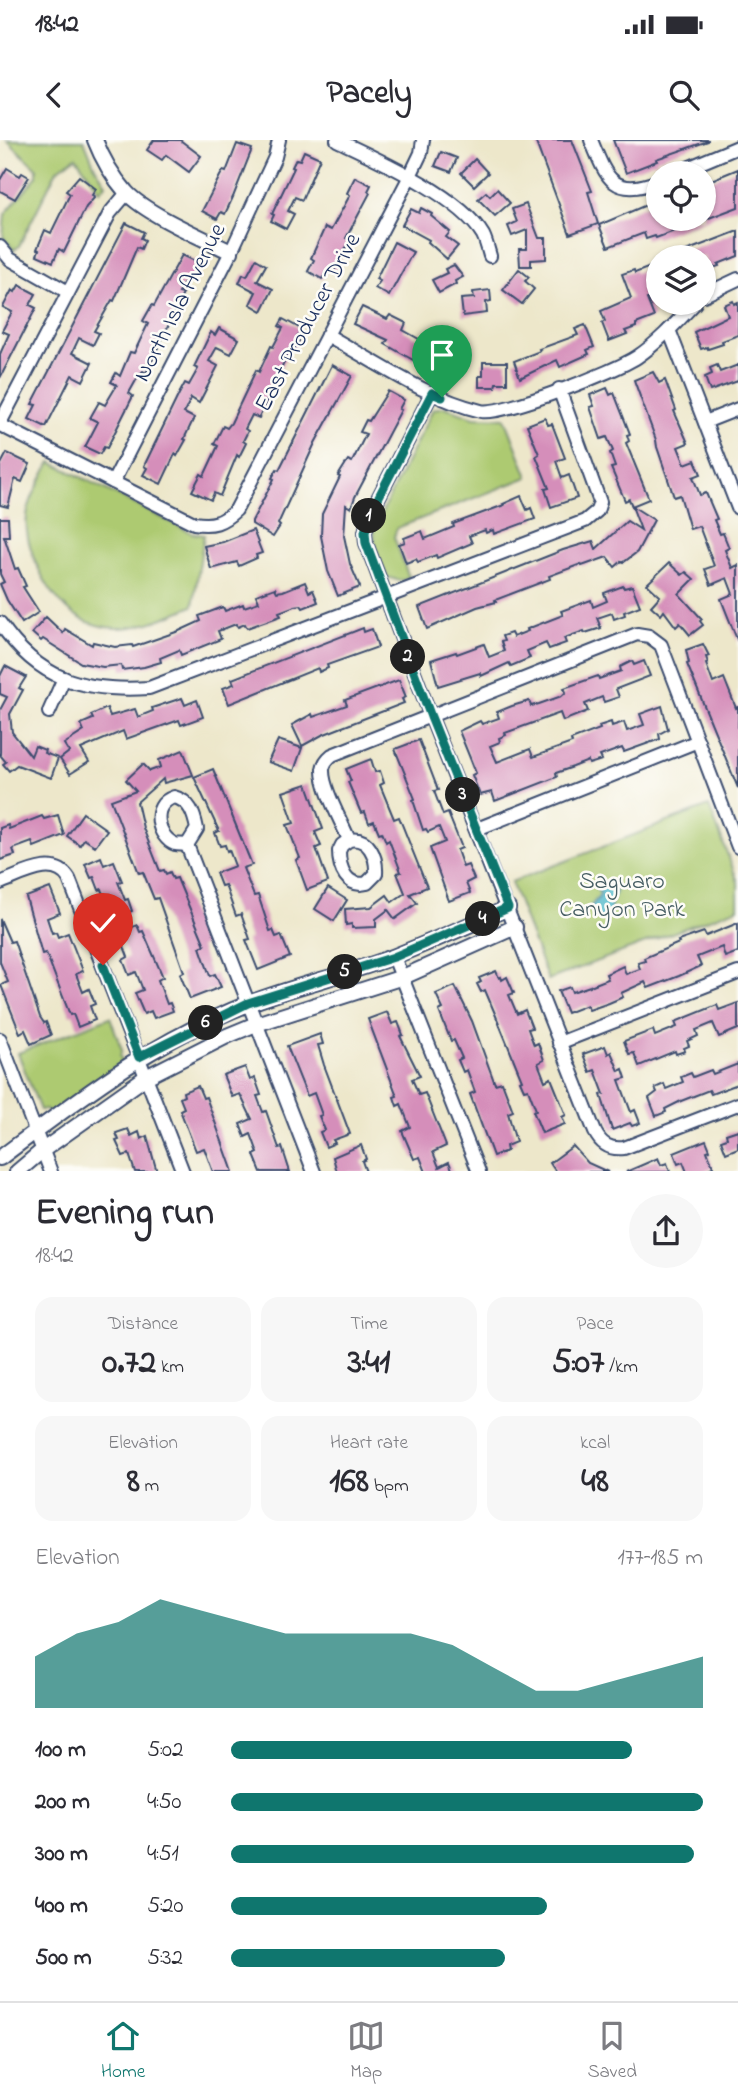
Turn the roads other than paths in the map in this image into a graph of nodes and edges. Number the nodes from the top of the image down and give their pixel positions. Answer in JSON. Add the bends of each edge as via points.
{"nodes":[{"id":1,"x":95,"y":140,"type":"edge"},
{"id":2,"x":279,"y":140,"type":"edge"},
{"id":3,"x":337,"y":140,"type":"edge"},
{"id":4,"x":424,"y":140,"type":"edge"},
{"id":5,"x":591,"y":140,"type":"edge"},
{"id":6,"x":738,"y":147,"type":"edge"},
{"id":7,"x":705,"y":161,"type":"edge"},
{"id":8,"x":410,"y":176,"type":"junction"},
{"id":9,"x":646,"y":185,"type":"edge"},
{"id":10,"x":127,"y":193,"type":"junction"},
{"id":11,"x":0,"y":247,"type":"edge"},
{"id":12,"x":231,"y":253,"type":"junction"},
{"id":13,"x":490,"y":256,"type":"dead end"},
{"id":14,"x":738,"y":279,"type":"edge"},
{"id":15,"x":716,"y":289,"type":"edge"},
{"id":16,"x":68,"y":292,"type":"junction"},
{"id":17,"x":683,"y":315,"type":"edge"},
{"id":18,"x":669,"y":330,"type":"junction"},
{"id":19,"x":327,"y":335,"type":"junction"},
{"id":20,"x":559,"y":389,"type":"junction"},
{"id":21,"x":432,"y":393,"type":"junction"},
{"id":22,"x":738,"y":409,"type":"edge"},
{"id":23,"x":705,"y":422,"type":"junction"},
{"id":24,"x":0,"y":424,"type":"edge"},
{"id":25,"x":113,"y":482,"type":"junction"},
{"id":26,"x":738,"y":508,"type":"edge"},
{"id":27,"x":386,"y":599,"type":"junction"},
{"id":28,"x":0,"y":624,"type":"edge"},
{"id":29,"x":64,"y":678,"type":"junction"},
{"id":30,"x":49,"y":712,"type":"dead end"},
{"id":31,"x":431,"y":717,"type":"junction"},
{"id":32,"x":698,"y":741,"type":"junction"},
{"id":33,"x":477,"y":829,"type":"junction"},
{"id":34,"x":349,"y":840,"type":"dead end"},
{"id":35,"x":737,"y":842,"type":"edge"},
{"id":36,"x":187,"y":845,"type":"dead end"},
{"id":37,"x":0,"y":883,"type":"edge"},
{"id":38,"x":508,"y":908,"type":"junction"},
{"id":39,"x":516,"y":927,"type":"junction"},
{"id":40,"x":394,"y":957,"type":"junction"},
{"id":41,"x":738,"y":973,"type":"edge"},
{"id":42,"x":402,"y":977,"type":"junction"},
{"id":43,"x":248,"y":1003,"type":"junction"},
{"id":44,"x":256,"y":1024,"type":"junction"},
{"id":45,"x":0,"y":1039,"type":"edge"},
{"id":46,"x":559,"y":1043,"type":"junction"},
{"id":47,"x":139,"y":1057,"type":"junction"},
{"id":48,"x":146,"y":1077,"type":"junction"},
{"id":49,"x":738,"y":1104,"type":"edge"},
{"id":50,"x":36,"y":1131,"type":"junction"},
{"id":51,"x":43,"y":1150,"type":"junction"},
{"id":52,"x":0,"y":1158,"type":"edge"},
{"id":53,"x":17,"y":1171,"type":"edge"},
{"id":54,"x":51,"y":1171,"type":"edge"},
{"id":55,"x":184,"y":1171,"type":"edge"},
{"id":56,"x":314,"y":1171,"type":"edge"},
{"id":57,"x":479,"y":1171,"type":"edge"}],
"edges":[{"from":1,"to":10,"type":"street"},
{"from":2,"to":12,"type":"street","name":"North Isla Avenue"},
{"from":3,"to":8,"type":"street"},
{"from":4,"to":8,"type":"street","name":"East Producer Drive"},
{"from":5,"to":9,"type":"street","via":[[608,178],[619,186]]},
{"from":6,"to":7,"type":"street"},
{"from":8,"to":13,"type":"street","via":[[474,224],[484,236]]},
{"from":8,"to":19,"type":"street","name":"East Producer Drive"},
{"from":10,"to":12,"type":"street"},
{"from":10,"to":16,"type":"street","via":[[110,213]]},
{"from":11,"to":16,"type":"street","via":[[10,259]]},
{"from":12,"to":25,"type":"street","name":"North Isla Avenue"},
{"from":14,"to":15,"type":"street"},
{"from":16,"to":24,"type":"street"},
{"from":17,"to":18,"type":"street"},
{"from":18,"to":20,"type":"street","via":[[633,359]]},
{"from":18,"to":23,"type":"street"},
{"from":19,"to":21,"type":"street"},
{"from":19,"to":25,"type":"street","name":"East Producer Drive","via":[[236,510],[224,521],[210,526],[194,523]]},
{"from":20,"to":21,"type":"street","via":[[505,409],[483,412]]},
{"from":20,"to":27,"type":"street","via":[[598,493],[597,511],[586,521]]},
{"from":21,"to":27,"type":"street","via":[[367,523],[368,553]]},
{"from":22,"to":23,"type":"street"},
{"from":23,"to":26,"type":"street"},
{"from":24,"to":25,"type":"street"},
{"from":27,"to":29,"type":"street","via":[[149,688],[106,689]]},
{"from":27,"to":31,"type":"street"},
{"from":28,"to":29,"type":"street","via":[[26,656]]},
{"from":29,"to":30,"type":"street"},
{"from":31,"to":32,"type":"street","via":[[637,634],[661,645]]},
{"from":31,"to":33,"type":"street"},
{"from":31,"to":34,"type":"street","via":[[325,761],[325,780]]},
{"from":32,"to":33,"type":"street"},
{"from":32,"to":35,"type":"street"},
{"from":33,"to":38,"type":"street"},
{"from":36,"to":43,"type":"street"},
{"from":37,"to":47,"type":"street","via":[[41,868],[64,871]]},
{"from":38,"to":39,"type":"street"},
{"from":38,"to":40,"type":"street"},
{"from":39,"to":42,"type":"street"},
{"from":39,"to":46,"type":"street"},
{"from":40,"to":42,"type":"street"},
{"from":40,"to":43,"type":"street"},
{"from":41,"to":46,"type":"street"},
{"from":42,"to":44,"type":"street"},
{"from":42,"to":57,"type":"street"},
{"from":43,"to":44,"type":"street"},
{"from":43,"to":47,"type":"street"},
{"from":44,"to":48,"type":"street"},
{"from":44,"to":56,"type":"street"},
{"from":45,"to":50,"type":"street"},
{"from":46,"to":49,"type":"street","via":[[595,1132],[608,1147],[624,1148]]},
{"from":47,"to":48,"type":"street"},
{"from":47,"to":50,"type":"street"},
{"from":48,"to":51,"type":"street"},
{"from":48,"to":55,"type":"street"},
{"from":50,"to":51,"type":"street"},
{"from":50,"to":52,"type":"street"},
{"from":51,"to":53,"type":"street"},
{"from":51,"to":54,"type":"street"}]}
